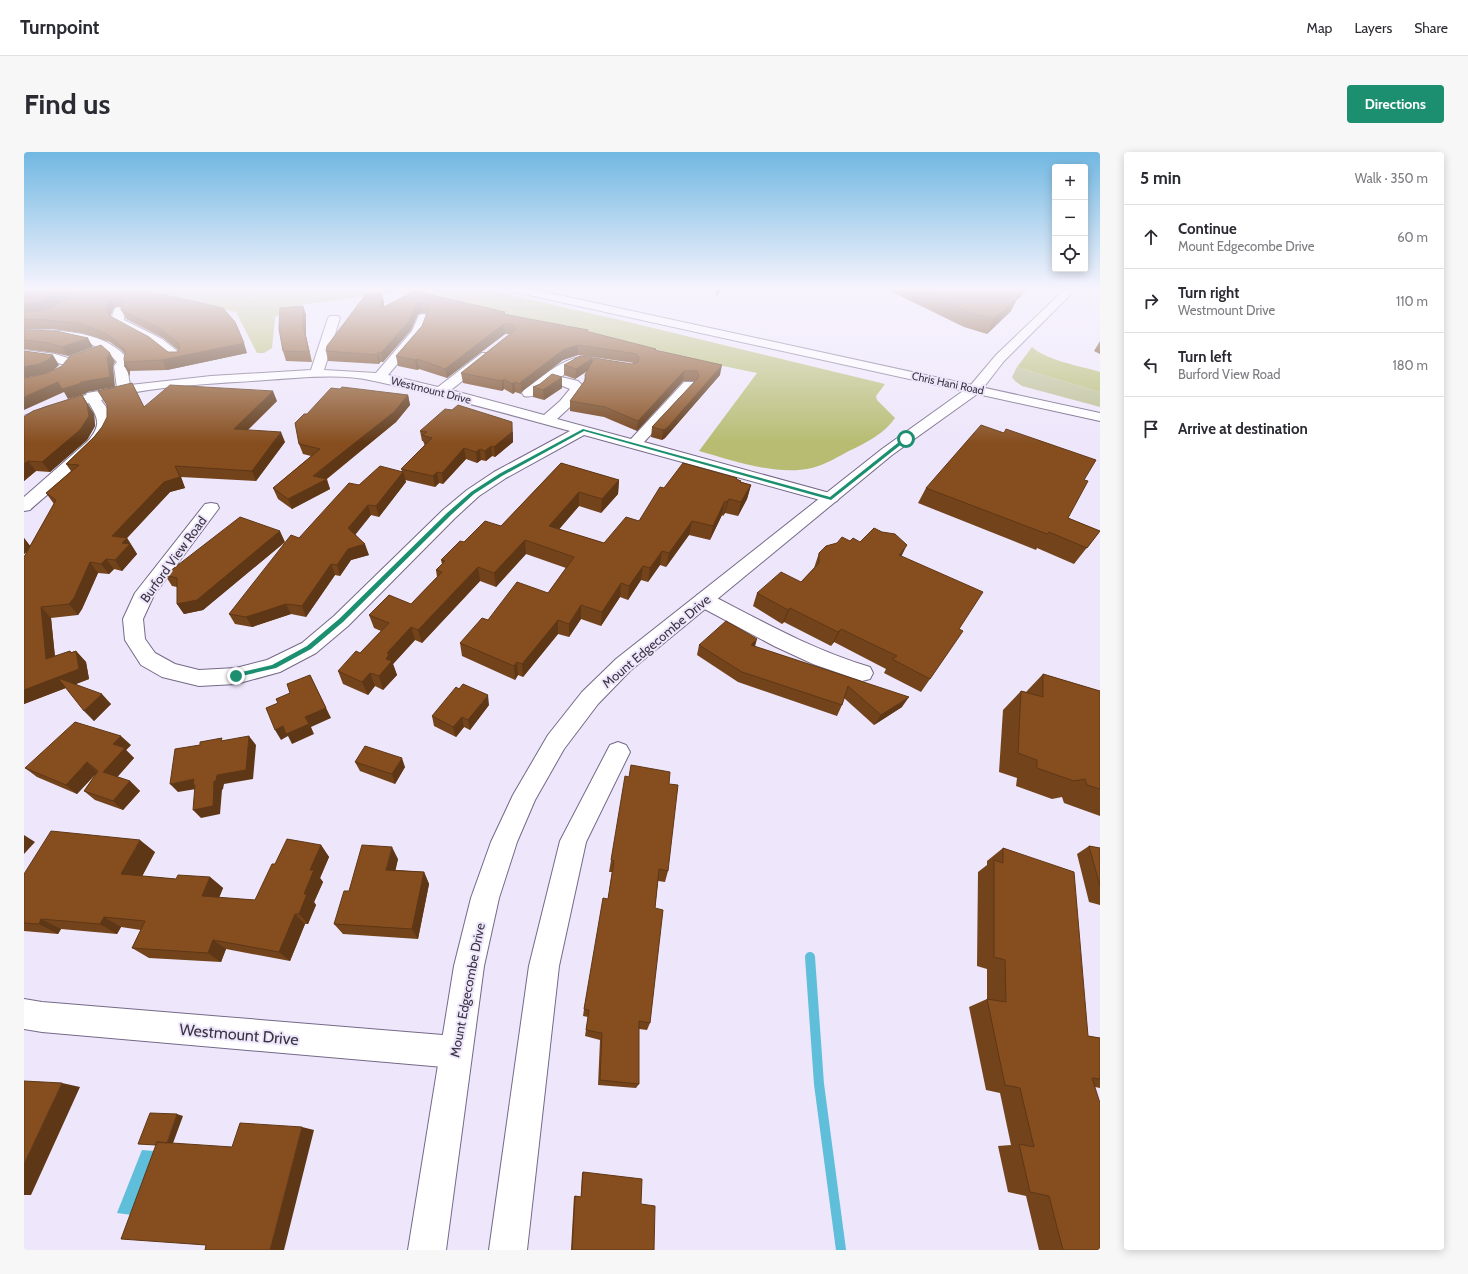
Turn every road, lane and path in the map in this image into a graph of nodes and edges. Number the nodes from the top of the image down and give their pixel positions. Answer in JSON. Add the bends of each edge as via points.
{"nodes":[{"id":1,"x":96,"y":340,"type":"edge"},
{"id":2,"x":118,"y":340,"type":"edge"},
{"id":3,"x":155,"y":340,"type":"edge"},
{"id":4,"x":327,"y":340,"type":"edge"},
{"id":5,"x":411,"y":340,"type":"edge"},
{"id":6,"x":751,"y":340,"type":"edge"},
{"id":7,"x":1018,"y":340,"type":"edge"},
{"id":8,"x":112,"y":343,"type":"junction"},
{"id":9,"x":496,"y":348,"type":"edge"},
{"id":10,"x":24,"y":354,"type":"edge"},
{"id":11,"x":177,"y":357,"type":"edge"},
{"id":12,"x":69,"y":362,"type":"junction"},
{"id":13,"x":605,"y":364,"type":"edge"},
{"id":14,"x":58,"y":374,"type":"edge"},
{"id":15,"x":316,"y":374,"type":"junction"},
{"id":16,"x":380,"y":378,"type":"junction"},
{"id":17,"x":551,"y":378,"type":"junction"},
{"id":18,"x":689,"y":385,"type":"edge"},
{"id":19,"x":130,"y":388,"type":"junction"},
{"id":20,"x":975,"y":389,"type":"junction"},
{"id":21,"x":441,"y":391,"type":"junction"},
{"id":22,"x":529,"y":393,"type":"dead end"},
{"id":23,"x":92,"y":396,"type":"junction"},
{"id":24,"x":1100,"y":416,"type":"edge"},
{"id":25,"x":547,"y":420,"type":"junction"},
{"id":26,"x":24,"y":421,"type":"edge"},
{"id":27,"x":583,"y":430,"type":"junction"},
{"id":28,"x":634,"y":444,"type":"junction"},
{"id":29,"x":831,"y":498,"type":"junction"},
{"id":30,"x":24,"y":506,"type":"edge"},
{"id":31,"x":211,"y":508,"type":"dead end"},
{"id":32,"x":704,"y":600,"type":"junction"},
{"id":33,"x":862,"y":673,"type":"dead end"},
{"id":34,"x":618,"y":752,"type":"dead end"},
{"id":35,"x":24,"y":1014,"type":"edge"},
{"id":36,"x":455,"y":1052,"type":"junction"},
{"id":37,"x":427,"y":1250,"type":"edge"},
{"id":38,"x":508,"y":1250,"type":"edge"}],
"edges":[{"from":1,"to":8,"type":"street"},
{"from":2,"to":8,"type":"street"},
{"from":3,"to":11,"type":"street"},
{"from":4,"to":15,"type":"street"},
{"from":5,"to":16,"type":"street"},
{"from":6,"to":20,"type":"street","name":"Chris Hani Road"},
{"from":7,"to":20,"type":"street","name":"Mount Edgecombe Drive"},
{"from":8,"to":12,"type":"street"},
{"from":8,"to":19,"type":"street","via":[[124,362],[131,364]]},
{"from":9,"to":21,"type":"street"},
{"from":10,"to":12,"type":"street"},
{"from":12,"to":14,"type":"street","via":[[68,367]]},
{"from":13,"to":17,"type":"street","via":[[584,360],[574,362]]},
{"from":15,"to":16,"type":"street","name":"Westmount Drive"},
{"from":15,"to":19,"type":"street","name":"Westmount Drive","via":[[195,381]]},
{"from":16,"to":21,"type":"street","name":"Westmount Drive"},
{"from":17,"to":22,"type":"street"},
{"from":17,"to":25,"type":"street","via":[[573,384],[578,388],[566,404]]},
{"from":18,"to":28,"type":"street"},
{"from":19,"to":23,"type":"street","name":"Westmount Drive"},
{"from":20,"to":24,"type":"street","name":"Chris Hani Road"},
{"from":20,"to":29,"type":"street","name":"Mount Edgecombe Drive","via":[[887,452]]},
{"from":21,"to":25,"type":"street","name":"Westmount Drive"},
{"from":23,"to":26,"type":"street","name":"Westmount Drive"},
{"from":23,"to":30,"type":"street","via":[[104,419],[105,427],[101,436]]},
{"from":25,"to":27,"type":"street","name":"Westmount Drive"},
{"from":27,"to":28,"type":"street","name":"Westmount Drive"},
{"from":27,"to":31,"type":"street","name":"Burford View Road","via":[[500,475],[473,493],[341,621],[309,648],[273,666],[236,676],[200,678],[169,671],[148,659],[135,640],[133,619],[145,593]]},
{"from":28,"to":29,"type":"street","name":"Westmount Drive"},
{"from":29,"to":32,"type":"street","name":"Mount Edgecombe Drive"},
{"from":32,"to":33,"type":"street","via":[[814,656]]},
{"from":32,"to":36,"type":"street","name":"Mount Edgecombe Drive","via":[[623,665],[590,698],[556,742],[525,796],[504,842],[485,898],[469,966]]},
{"from":34,"to":38,"type":"street","via":[[573,841],[544,966]]},
{"from":35,"to":36,"type":"street","name":"Westmount Drive"},
{"from":36,"to":37,"type":"street","name":"Mount Edgecombe Drive"}]}
